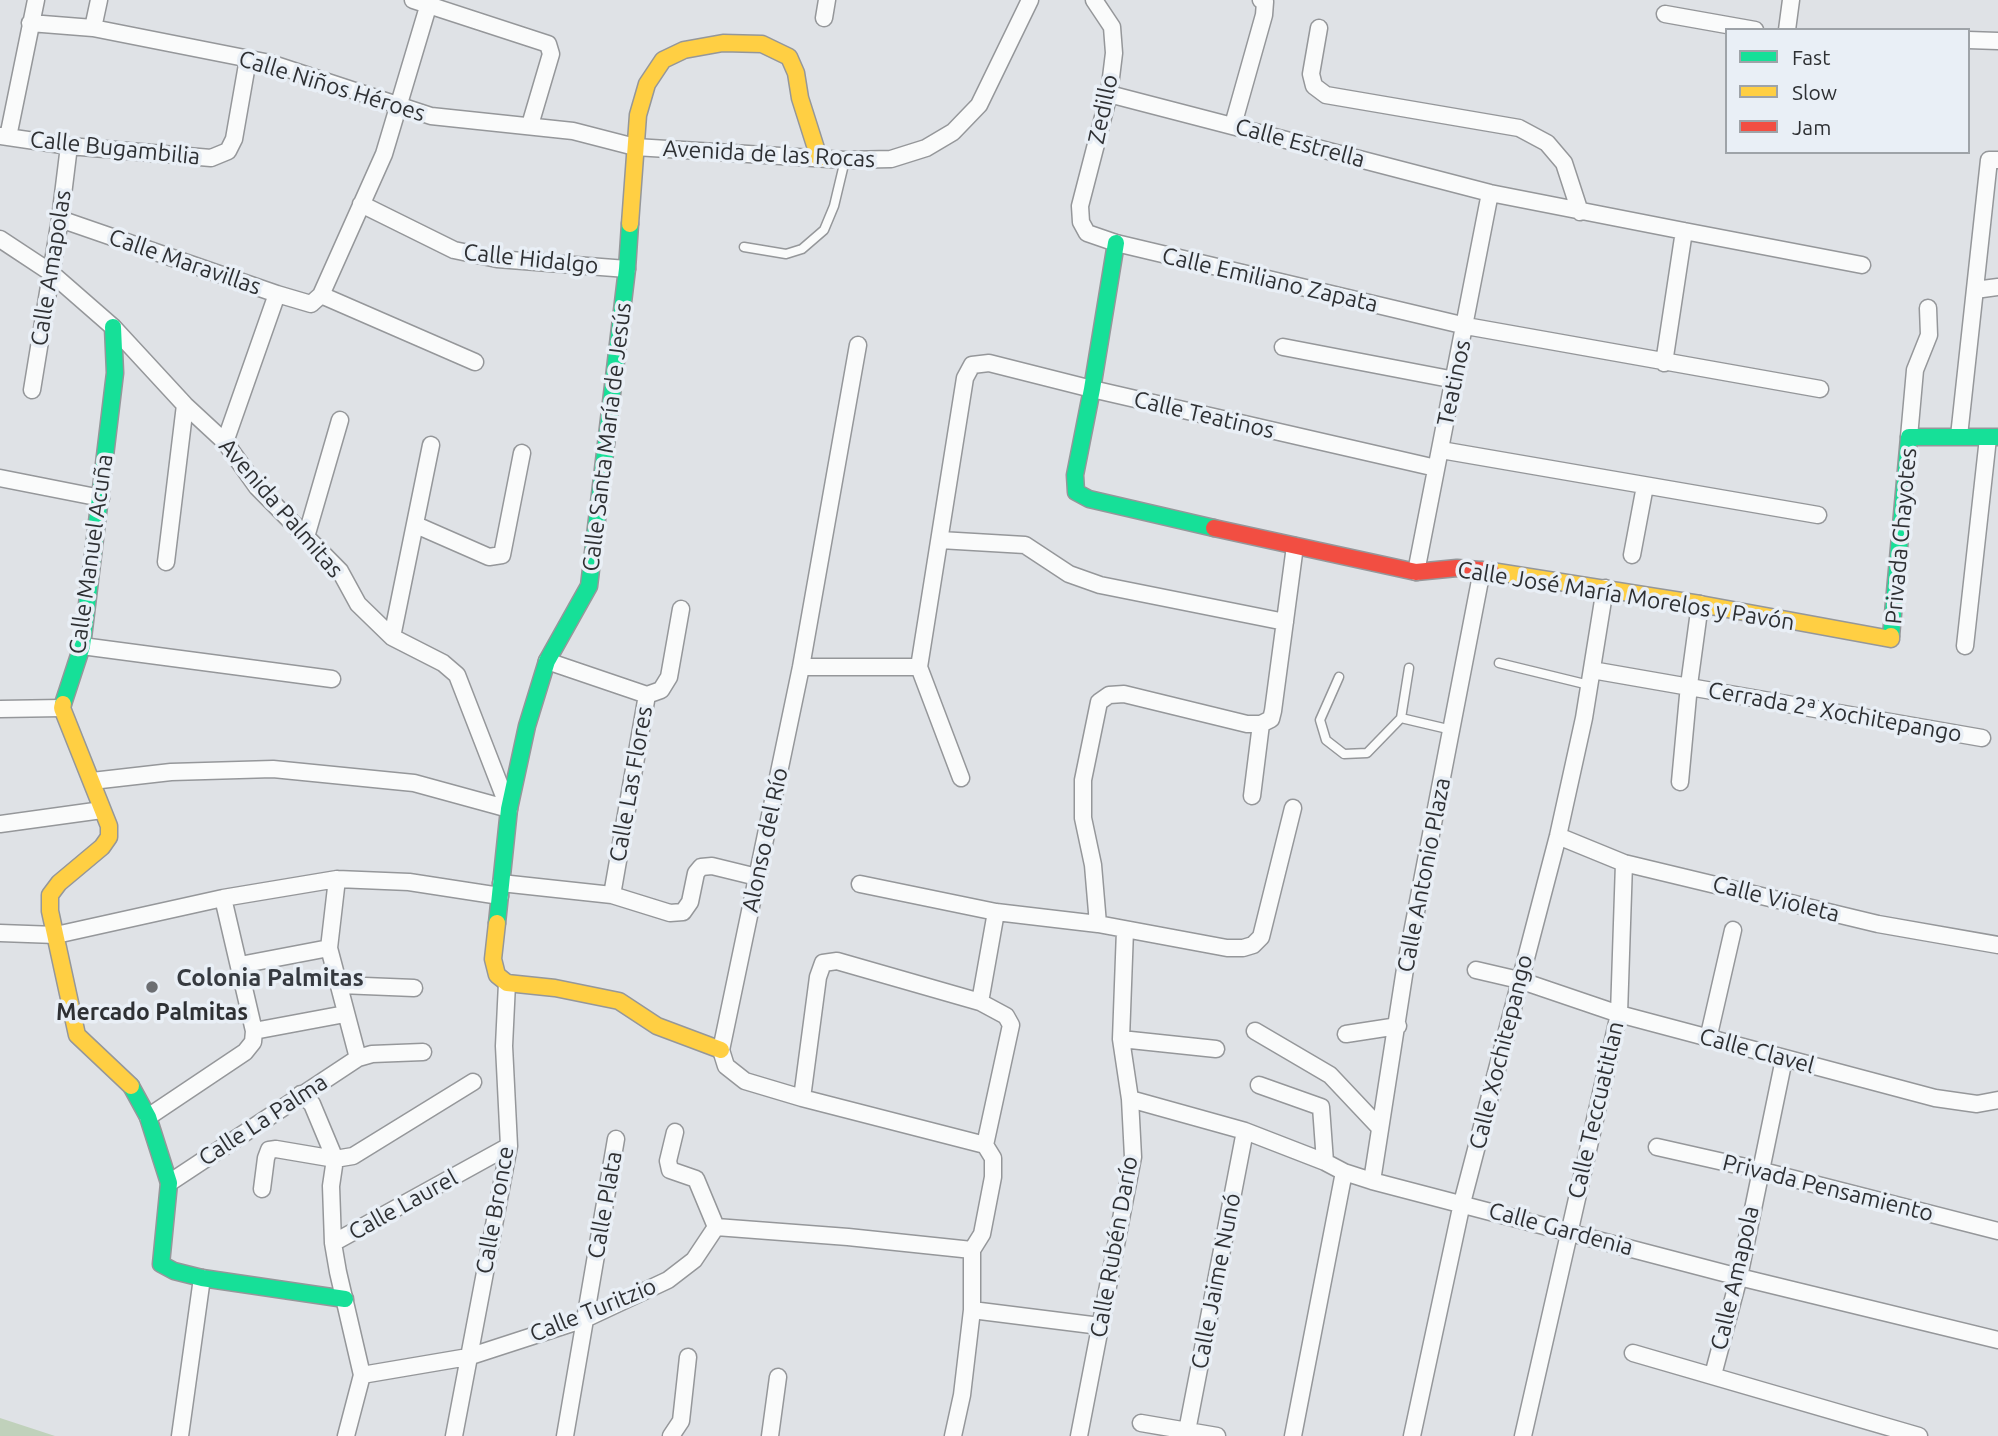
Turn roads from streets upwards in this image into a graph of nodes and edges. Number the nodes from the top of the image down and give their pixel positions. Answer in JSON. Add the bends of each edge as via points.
{"nodes":[{"id":1,"x":36,"y":0,"type":"edge"},
{"id":2,"x":99,"y":0,"type":"edge"},
{"id":3,"x":413,"y":0,"type":"edge"},
{"id":4,"x":827,"y":0,"type":"edge"},
{"id":5,"x":1030,"y":0,"type":"edge"},
{"id":6,"x":1094,"y":0,"type":"edge"},
{"id":7,"x":1791,"y":0,"type":"edge"},
{"id":8,"x":1263,"y":1,"type":"edge"},
{"id":9,"x":429,"y":2,"type":"edge"},
{"id":10,"x":1665,"y":14,"type":"dead end"},
{"id":11,"x":824,"y":18,"type":"dead end"},
{"id":12,"x":30,"y":23,"type":"junction"},
{"id":13,"x":93,"y":28,"type":"junction"},
{"id":14,"x":1319,"y":28,"type":"dead end"},
{"id":15,"x":1744,"y":28,"type":"edge"},
{"id":16,"x":1787,"y":28,"type":"edge"},
{"id":17,"x":1970,"y":40,"type":"edge"},
{"id":18,"x":1998,"y":41,"type":"edge"},
{"id":19,"x":248,"y":59,"type":"junction"},
{"id":20,"x":1109,"y":94,"type":"junction"},
{"id":21,"x":398,"y":106,"type":"junction"},
{"id":22,"x":530,"y":125,"type":"junction"},
{"id":23,"x":1233,"y":125,"type":"junction"},
{"id":24,"x":4,"y":137,"type":"edge"},
{"id":25,"x":69,"y":146,"type":"junction"},
{"id":26,"x":635,"y":147,"type":"junction"},
{"id":27,"x":819,"y":158,"type":"junction"},
{"id":28,"x":1993,"y":160,"type":"edge"},
{"id":29,"x":1490,"y":193,"type":"junction"},
{"id":30,"x":361,"y":204,"type":"junction"},
{"id":31,"x":1580,"y":212,"type":"junction"},
{"id":32,"x":60,"y":219,"type":"junction"},
{"id":33,"x":1081,"y":222,"type":"joint"},
{"id":34,"x":1684,"y":231,"type":"junction"},
{"id":35,"x":0,"y":239,"type":"edge"},
{"id":36,"x":1116,"y":243,"type":"junction"},
{"id":37,"x":1862,"y":265,"type":"dead end"},
{"id":38,"x":627,"y":269,"type":"junction"},
{"id":39,"x":50,"y":272,"type":"junction"},
{"id":40,"x":1998,"y":287,"type":"edge"},
{"id":41,"x":1975,"y":290,"type":"junction"},
{"id":42,"x":277,"y":294,"type":"junction"},
{"id":43,"x":316,"y":299,"type":"junction"},
{"id":44,"x":1928,"y":307,"type":"dead end"},
{"id":45,"x":1466,"y":326,"type":"junction"},
{"id":46,"x":113,"y":327,"type":"junction"},
{"id":47,"x":858,"y":345,"type":"dead end"},
{"id":48,"x":1283,"y":347,"type":"dead end"},
{"id":49,"x":475,"y":362,"type":"dead end"},
{"id":50,"x":1664,"y":363,"type":"junction"},
{"id":51,"x":1455,"y":380,"type":"junction"},
{"id":52,"x":1092,"y":389,"type":"junction"},
{"id":53,"x":1820,"y":389,"type":"dead end"},
{"id":54,"x":32,"y":390,"type":"dead end"},
{"id":55,"x":185,"y":405,"type":"junction"},
{"id":56,"x":340,"y":420,"type":"dead end"},
{"id":57,"x":1909,"y":436,"type":"junction"},
{"id":58,"x":1959,"y":436,"type":"junction"},
{"id":59,"x":1993,"y":438,"type":"edge"},
{"id":60,"x":225,"y":442,"type":"junction"},
{"id":61,"x":430,"y":444,"type":"dead end"},
{"id":62,"x":1441,"y":450,"type":"junction"},
{"id":63,"x":522,"y":453,"type":"dead end"},
{"id":64,"x":1436,"y":468,"type":"junction"},
{"id":65,"x":0,"y":478,"type":"edge"},
{"id":66,"x":1645,"y":486,"type":"junction"},
{"id":67,"x":101,"y":498,"type":"junction"},
{"id":68,"x":1818,"y":516,"type":"dead end"},
{"id":69,"x":416,"y":525,"type":"junction"},
{"id":70,"x":306,"y":537,"type":"junction"},
{"id":71,"x":940,"y":540,"type":"junction"},
{"id":72,"x":1295,"y":546,"type":"junction"},
{"id":73,"x":1632,"y":555,"type":"dead end"},
{"id":74,"x":166,"y":562,"type":"dead end"},
{"id":75,"x":1482,"y":569,"type":"junction"},
{"id":76,"x":1416,"y":572,"type":"junction"},
{"id":77,"x":1605,"y":588,"type":"junction"},
{"id":78,"x":1700,"y":604,"type":"junction"},
{"id":79,"x":681,"y":609,"type":"dead end"},
{"id":80,"x":1285,"y":622,"type":"junction"},
{"id":81,"x":392,"y":637,"type":"junction"},
{"id":82,"x":1891,"y":639,"type":"joint"},
{"id":83,"x":82,"y":646,"type":"junction"},
{"id":84,"x":1965,"y":646,"type":"dead end"},
{"id":85,"x":547,"y":661,"type":"junction"},
{"id":86,"x":801,"y":667,"type":"junction"},
{"id":87,"x":919,"y":667,"type":"junction"},
{"id":88,"x":1591,"y":678,"type":"junction"},
{"id":89,"x":332,"y":680,"type":"dead end"},
{"id":90,"x":1689,"y":685,"type":"junction"},
{"id":91,"x":647,"y":695,"type":"junction"},
{"id":92,"x":62,"y":708,"type":"junction"},
{"id":93,"x":0,"y":709,"type":"edge"},
{"id":94,"x":1261,"y":724,"type":"junction"},
{"id":95,"x":1982,"y":738,"type":"dead end"},
{"id":96,"x":961,"y":778,"type":"dead end"},
{"id":97,"x":92,"y":780,"type":"junction"},
{"id":98,"x":1680,"y":782,"type":"dead end"},
{"id":99,"x":1252,"y":796,"type":"dead end"},
{"id":100,"x":1293,"y":808,"type":"dead end"},
{"id":101,"x":509,"y":809,"type":"junction"},
{"id":102,"x":102,"y":810,"type":"junction"},
{"id":103,"x":0,"y":824,"type":"edge"},
{"id":104,"x":1558,"y":836,"type":"junction"},
{"id":105,"x":1624,"y":863,"type":"junction"},
{"id":106,"x":757,"y":877,"type":"junction"},
{"id":107,"x":337,"y":879,"type":"junction"},
{"id":108,"x":860,"y":884,"type":"dead end"},
{"id":109,"x":500,"y":890,"type":"junction"},
{"id":110,"x":612,"y":895,"type":"junction"},
{"id":111,"x":223,"y":898,"type":"junction"},
{"id":112,"x":996,"y":912,"type":"junction"},
{"id":113,"x":1098,"y":924,"type":"junction"},
{"id":114,"x":1125,"y":930,"type":"junction"},
{"id":115,"x":1733,"y":930,"type":"dead end"},
{"id":116,"x":0,"y":933,"type":"edge"},
{"id":117,"x":56,"y":935,"type":"junction"},
{"id":118,"x":1998,"y":945,"type":"edge"},
{"id":119,"x":329,"y":948,"type":"junction"},
{"id":120,"x":240,"y":965,"type":"junction"},
{"id":121,"x":1476,"y":970,"type":"dead end"},
{"id":122,"x":1519,"y":981,"type":"junction"},
{"id":123,"x":508,"y":983,"type":"junction"},
{"id":124,"x":340,"y":985,"type":"junction"},
{"id":125,"x":414,"y":988,"type":"dead end"},
{"id":126,"x":980,"y":1002,"type":"junction"},
{"id":127,"x":345,"y":1014,"type":"junction"},
{"id":128,"x":1619,"y":1014,"type":"junction"},
{"id":129,"x":1398,"y":1026,"type":"junction"},
{"id":130,"x":1255,"y":1031,"type":"dead end"},
{"id":131,"x":1346,"y":1034,"type":"dead end"},
{"id":132,"x":253,"y":1036,"type":"junction"},
{"id":133,"x":1121,"y":1039,"type":"junction"},
{"id":134,"x":1708,"y":1039,"type":"junction"},
{"id":135,"x":722,"y":1049,"type":"junction"},
{"id":136,"x":1216,"y":1049,"type":"dead end"},
{"id":137,"x":423,"y":1052,"type":"dead end"},
{"id":138,"x":358,"y":1058,"type":"junction"},
{"id":139,"x":1784,"y":1059,"type":"junction"},
{"id":140,"x":473,"y":1082,"type":"dead end"},
{"id":141,"x":1259,"y":1086,"type":"dead end"},
{"id":142,"x":301,"y":1094,"type":"junction"},
{"id":143,"x":802,"y":1098,"type":"junction"},
{"id":144,"x":1130,"y":1099,"type":"junction"},
{"id":145,"x":1998,"y":1100,"type":"edge"},
{"id":146,"x":148,"y":1117,"type":"junction"},
{"id":147,"x":1380,"y":1128,"type":"junction"},
{"id":148,"x":1245,"y":1131,"type":"junction"},
{"id":149,"x":674,"y":1132,"type":"dead end"},
{"id":150,"x":616,"y":1139,"type":"dead end"},
{"id":151,"x":985,"y":1145,"type":"junction"},
{"id":152,"x":509,"y":1146,"type":"junction"},
{"id":153,"x":1657,"y":1147,"type":"dead end"},
{"id":154,"x":335,"y":1159,"type":"junction"},
{"id":155,"x":1325,"y":1162,"type":"junction"},
{"id":156,"x":1759,"y":1170,"type":"junction"},
{"id":157,"x":1345,"y":1172,"type":"junction"},
{"id":158,"x":1372,"y":1181,"type":"junction"},
{"id":159,"x":169,"y":1182,"type":"junction"},
{"id":160,"x":262,"y":1189,"type":"dead end"},
{"id":161,"x":1462,"y":1203,"type":"junction"},
{"id":162,"x":716,"y":1227,"type":"junction"},
{"id":163,"x":1568,"y":1231,"type":"junction"},
{"id":164,"x":1998,"y":1231,"type":"edge"},
{"id":165,"x":333,"y":1243,"type":"junction"},
{"id":166,"x":972,"y":1250,"type":"junction"},
{"id":167,"x":1739,"y":1276,"type":"junction"},
{"id":168,"x":202,"y":1278,"type":"junction"},
{"id":169,"x":345,"y":1299,"type":"junction"},
{"id":170,"x":972,"y":1310,"type":"junction"},
{"id":171,"x":585,"y":1319,"type":"junction"},
{"id":172,"x":1100,"y":1326,"type":"junction"},
{"id":173,"x":1998,"y":1340,"type":"edge"},
{"id":174,"x":1633,"y":1353,"type":"dead end"},
{"id":175,"x":468,"y":1357,"type":"junction"},
{"id":176,"x":688,"y":1357,"type":"dead end"},
{"id":177,"x":362,"y":1375,"type":"junction"},
{"id":178,"x":1713,"y":1375,"type":"junction"},
{"id":179,"x":778,"y":1377,"type":"dead end"},
{"id":180,"x":1141,"y":1423,"type":"dead end"},
{"id":181,"x":1187,"y":1431,"type":"junction"},
{"id":182,"x":180,"y":1436,"type":"edge"},
{"id":183,"x":346,"y":1436,"type":"edge"},
{"id":184,"x":454,"y":1436,"type":"edge"},
{"id":185,"x":565,"y":1436,"type":"edge"},
{"id":186,"x":671,"y":1436,"type":"edge"},
{"id":187,"x":770,"y":1436,"type":"edge"},
{"id":188,"x":953,"y":1436,"type":"edge"},
{"id":189,"x":1079,"y":1436,"type":"edge"},
{"id":190,"x":1217,"y":1436,"type":"edge"},
{"id":191,"x":1293,"y":1436,"type":"edge"},
{"id":192,"x":1412,"y":1436,"type":"edge"},
{"id":193,"x":1523,"y":1436,"type":"edge"},
{"id":194,"x":1919,"y":1436,"type":"edge"}],
"edges":[{"from":1,"to":12,"type":"street"},
{"from":2,"to":13,"type":"street"},
{"from":3,"to":9,"type":"street"},
{"from":4,"to":11,"type":"street"},
{"from":5,"to":27,"type":"street","name":"Avenida de las Rocas","via":[[979,104],[953,132],[926,148],[891,159]]},
{"from":6,"to":20,"type":"street","name":"Zedillo","via":[[1112,27]]},
{"from":7,"to":16,"type":"street"},
{"from":8,"to":23,"type":"street","via":[[1264,15]]},
{"from":9,"to":21,"type":"street"},
{"from":9,"to":22,"type":"street","via":[[548,44],[551,54]]},
{"from":10,"to":15,"type":"street"},
{"from":12,"to":13,"type":"street","name":"Calle Niños Héroes"},
{"from":12,"to":24,"type":"street"},
{"from":13,"to":19,"type":"street","name":"Calle Niños Héroes"},
{"from":14,"to":31,"type":"street","via":[[1311,74],[1314,86],[1326,95],[1519,128],[1547,143],[1564,163]]},
{"from":17,"to":18,"type":"street"},
{"from":19,"to":21,"type":"street","name":"Calle Niños Héroes"},
{"from":19,"to":25,"type":"street","name":"Calle Bugambilia","via":[[229,151],[211,158]]},
{"from":20,"to":23,"type":"street","name":"Calle Estrella"},
{"from":20,"to":33,"type":"street","name":"Zedillo","via":[[1080,206]]},
{"from":21,"to":22,"type":"street","name":"Calle Niños Héroes","via":[[431,116]]},
{"from":21,"to":30,"type":"street","via":[[384,154]]},
{"from":22,"to":26,"type":"street","name":"Calle Niños Héroes"},
{"from":23,"to":29,"type":"street","name":"Calle Estrella"},
{"from":24,"to":25,"type":"street","name":"Calle Bugambilia"},
{"from":25,"to":32,"type":"street","name":"Calle Amapolas"},
{"from":26,"to":27,"type":"street","name":"Avenida de las Rocas"},
{"from":26,"to":27,"type":"street","name":"Calle Santa María de Jesús","via":[[638,115],[648,84],[663,60],[684,50],[723,43],[762,44],[789,57]]},
{"from":26,"to":38,"type":"street","name":"Calle Santa María de Jesús"},
{"from":28,"to":41,"type":"street"},
{"from":29,"to":31,"type":"street","name":"Calle Estrella"},
{"from":29,"to":45,"type":"street","name":"Teatinos"},
{"from":30,"to":38,"type":"street","name":"Calle Hidalgo","via":[[454,250],[497,259]]},
{"from":30,"to":43,"type":"street"},
{"from":31,"to":34,"type":"street","name":"Calle Estrella"},
{"from":32,"to":39,"type":"street","name":"Calle Amapolas"},
{"from":32,"to":42,"type":"street","name":"Calle Maravillas"},
{"from":33,"to":36,"type":"street","name":"Calle Emiliano Zapata","via":[[1087,233]]},
{"from":34,"to":37,"type":"street","name":"Calle Estrella"},
{"from":34,"to":50,"type":"street"},
{"from":35,"to":39,"type":"street","name":"Avenida Palmitas"},
{"from":36,"to":45,"type":"street","name":"Calle Emiliano Zapata"},
{"from":36,"to":52,"type":"street"},
{"from":38,"to":85,"type":"street","name":"Calle Santa María de Jesús","via":[[589,586]]},
{"from":39,"to":46,"type":"street","name":"Avenida Palmitas"},
{"from":39,"to":54,"type":"street","name":"Calle Amapolas"},
{"from":40,"to":41,"type":"street"},
{"from":41,"to":58,"type":"street"},
{"from":42,"to":43,"type":"street","name":"Calle Maravillas"},
{"from":42,"to":60,"type":"street"},
{"from":43,"to":49,"type":"street","name":"Calle Maravillas"},
{"from":44,"to":57,"type":"street","via":[[1929,335],[1915,370]]},
{"from":45,"to":50,"type":"street","name":"Calle Emiliano Zapata"},
{"from":45,"to":51,"type":"street","name":"Teatinos"},
{"from":46,"to":55,"type":"street","name":"Avenida Palmitas"},
{"from":46,"to":67,"type":"street","name":"Calle Manuel Acuña","via":[[115,373]]},
{"from":47,"to":86,"type":"street","name":"Alonso del Río"},
{"from":48,"to":51,"type":"street"},
{"from":50,"to":53,"type":"street","name":"Calle Emiliano Zapata"},
{"from":51,"to":62,"type":"street","name":"Teatinos"},
{"from":52,"to":64,"type":"street","name":"Calle Teatinos"},
{"from":52,"to":71,"type":"street","name":"Calle Teatinos","via":[[989,363],[972,365],[965,378]]},
{"from":52,"to":72,"type":"street","name":"Calle José María Morelos y Pavón","via":[[1074,475],[1076,492],[1088,499]]},
{"from":55,"to":60,"type":"street","name":"Avenida Palmitas"},
{"from":55,"to":74,"type":"street"},
{"from":56,"to":70,"type":"street"},
{"from":57,"to":58,"type":"street","name":"Privada Chayotes"},
{"from":57,"to":82,"type":"street","name":"Privada Chayotes"},
{"from":58,"to":59,"type":"street","name":"Privada Chayotes"},
{"from":59,"to":84,"type":"street"},
{"from":60,"to":70,"type":"street","name":"Avenida Palmitas","via":[[257,487]]},
{"from":61,"to":69,"type":"street"},
{"from":62,"to":64,"type":"street","name":"Teatinos"},
{"from":62,"to":66,"type":"street"},
{"from":63,"to":69,"type":"street","via":[[502,555],[489,557]]},
{"from":64,"to":76,"type":"street","name":"Teatinos"},
{"from":65,"to":67,"type":"street"},
{"from":66,"to":68,"type":"street"},
{"from":66,"to":73,"type":"street"},
{"from":67,"to":83,"type":"street","name":"Calle Manuel Acuña"},
{"from":69,"to":81,"type":"street"},
{"from":70,"to":81,"type":"street","name":"Avenida Palmitas","via":[[340,571],[358,604]]},
{"from":71,"to":80,"type":"street","via":[[1025,545],[1069,573],[1100,585]]},
{"from":71,"to":87,"type":"street"},
{"from":72,"to":76,"type":"street","name":"Calle José María Morelos y Pavón"},
{"from":72,"to":80,"type":"street"},
{"from":75,"to":76,"type":"street","name":"Calle José María Morelos y Pavón"},
{"from":75,"to":77,"type":"street","name":"Calle José María Morelos y Pavón"},
{"from":75,"to":129,"type":"street","name":"Calle Antonio Plaza"},
{"from":77,"to":78,"type":"street","name":"Calle José María Morelos y Pavón"},
{"from":77,"to":88,"type":"street","name":"Calle Xochitepango"},
{"from":78,"to":82,"type":"street","name":"Calle José María Morelos y Pavón"},
{"from":78,"to":90,"type":"street"},
{"from":79,"to":91,"type":"street","via":[[669,677],[661,690]]},
{"from":80,"to":94,"type":"street","via":[[1273,711],[1271,719]]},
{"from":81,"to":101,"type":"street","name":"Avenida Palmitas","via":[[457,675]]},
{"from":83,"to":89,"type":"street"},
{"from":83,"to":92,"type":"street","name":"Calle Manuel Acuña"},
{"from":85,"to":91,"type":"street","name":"Calle Las Flores"},
{"from":85,"to":101,"type":"street","name":"Calle Santa María de Jesús"},
{"from":86,"to":87,"type":"street"},
{"from":86,"to":106,"type":"street","name":"Alonso del Río"},
{"from":87,"to":96,"type":"street"},
{"from":88,"to":90,"type":"street"},
{"from":88,"to":104,"type":"street","name":"Calle Xochitepango"},
{"from":90,"to":95,"type":"street","name":"Cerrada 2ª Xochitepango"},
{"from":90,"to":98,"type":"street"},
{"from":91,"to":110,"type":"street","name":"Calle Las Flores"},
{"from":92,"to":93,"type":"street"},
{"from":92,"to":97,"type":"street"},
{"from":94,"to":99,"type":"street"},
{"from":94,"to":113,"type":"street","via":[[1124,694],[1109,695],[1099,702],[1083,780],[1083,818]]},
{"from":97,"to":101,"type":"street","via":[[273,769],[414,783]]},
{"from":97,"to":102,"type":"street"},
{"from":100,"to":114,"type":"street","via":[[1261,937],[1253,946],[1227,948]]},
{"from":101,"to":109,"type":"street","name":"Calle Santa María de Jesús"},
{"from":102,"to":103,"type":"street"},
{"from":102,"to":117,"type":"street","via":[[109,837],[50,895]]},
{"from":104,"to":105,"type":"street","name":"Calle Violeta"},
{"from":104,"to":122,"type":"street","name":"Calle Xochitepango"},
{"from":105,"to":118,"type":"street","name":"Calle Violeta","via":[[1878,924]]},
{"from":105,"to":128,"type":"street","name":"Calle Teccuatitlan"},
{"from":106,"to":110,"type":"street","via":[[701,867],[683,912],[670,913]]},
{"from":106,"to":135,"type":"street","name":"Alonso del Río"},
{"from":107,"to":109,"type":"street"},
{"from":107,"to":111,"type":"street"},
{"from":107,"to":119,"type":"street"},
{"from":108,"to":112,"type":"street"},
{"from":109,"to":110,"type":"street"},
{"from":109,"to":123,"type":"street","name":"Calle Santa María de Jesús","via":[[493,959],[497,975]]},
{"from":111,"to":117,"type":"street"},
{"from":111,"to":120,"type":"street"},
{"from":112,"to":113,"type":"street"},
{"from":112,"to":126,"type":"street"},
{"from":113,"to":114,"type":"street"},
{"from":114,"to":133,"type":"street","name":"Calle Rubén Darío"},
{"from":115,"to":134,"type":"street"},
{"from":116,"to":117,"type":"street"},
{"from":117,"to":146,"type":"street","via":[[77,1035],[135,1090]]},
{"from":119,"to":120,"type":"street"},
{"from":119,"to":124,"type":"street"},
{"from":120,"to":132,"type":"street"},
{"from":121,"to":122,"type":"street","name":"Calle Clavel"},
{"from":122,"to":128,"type":"street","name":"Calle Clavel"},
{"from":122,"to":161,"type":"street","name":"Calle Xochitepango"},
{"from":123,"to":135,"type":"street","via":[[619,1001],[657,1026]]},
{"from":123,"to":152,"type":"street","name":"Calle Bronce","via":[[504,1046]]},
{"from":124,"to":125,"type":"street"},
{"from":124,"to":127,"type":"street"},
{"from":126,"to":143,"type":"street","via":[[837,961],[823,963]]},
{"from":126,"to":151,"type":"street","via":[[1006,1016],[1011,1025]]},
{"from":127,"to":132,"type":"street"},
{"from":127,"to":138,"type":"street"},
{"from":128,"to":134,"type":"street","name":"Calle Clavel"},
{"from":128,"to":163,"type":"street","name":"Calle Teccuatitlan"},
{"from":129,"to":131,"type":"street"},
{"from":129,"to":147,"type":"street","name":"Calle Antonio Plaza"},
{"from":130,"to":147,"type":"street","via":[[1330,1075]]},
{"from":132,"to":146,"type":"street","via":[[245,1052]]},
{"from":133,"to":136,"type":"street"},
{"from":133,"to":144,"type":"street","name":"Calle Rubén Darío"},
{"from":134,"to":139,"type":"street","name":"Calle Clavel"},
{"from":135,"to":143,"type":"street","via":[[726,1066],[744,1081]]},
{"from":137,"to":138,"type":"street"},
{"from":138,"to":142,"type":"street","name":"Calle La Palma"},
{"from":139,"to":145,"type":"street","name":"Calle Clavel","via":[[1935,1098],[1977,1104]]},
{"from":139,"to":156,"type":"street","name":"Calle Amapola"},
{"from":140,"to":154,"type":"street","via":[[353,1156]]},
{"from":141,"to":155,"type":"street","via":[[1321,1107]]},
{"from":142,"to":154,"type":"street","via":[[312,1104]]},
{"from":142,"to":159,"type":"street","name":"Calle La Palma"},
{"from":143,"to":151,"type":"street"},
{"from":144,"to":148,"type":"street","name":"Calle Gardenia"},
{"from":144,"to":172,"type":"street","name":"Calle Rubén Darío","via":[[1133,1157]]},
{"from":146,"to":159,"type":"street"},
{"from":147,"to":158,"type":"street","name":"Calle Antonio Plaza"},
{"from":148,"to":155,"type":"street","name":"Calle Gardenia"},
{"from":148,"to":181,"type":"street","name":"Calle Jaime Nunó"},
{"from":149,"to":162,"type":"street","via":[[670,1170],[696,1179]]},
{"from":150,"to":171,"type":"street","name":"Calle Plata"},
{"from":151,"to":166,"type":"street","via":[[993,1158],[993,1177],[982,1234]]},
{"from":152,"to":165,"type":"street","name":"Calle Laurel"},
{"from":152,"to":175,"type":"street","name":"Calle Bronce"},
{"from":153,"to":156,"type":"street","name":"Privada Pensamiento"},
{"from":154,"to":160,"type":"street","via":[[269,1150]]},
{"from":154,"to":165,"type":"street"},
{"from":155,"to":157,"type":"street","name":"Calle Gardenia"},
{"from":156,"to":164,"type":"street","name":"Privada Pensamiento"},
{"from":156,"to":167,"type":"street","name":"Calle Amapola"},
{"from":157,"to":158,"type":"street","name":"Calle Gardenia"},
{"from":157,"to":191,"type":"street"},
{"from":158,"to":161,"type":"street","name":"Calle Gardenia"},
{"from":159,"to":168,"type":"street","via":[[161,1264]]},
{"from":161,"to":163,"type":"street","name":"Calle Gardenia"},
{"from":161,"to":192,"type":"street","name":"Calle Xochitepango"},
{"from":162,"to":166,"type":"street"},
{"from":162,"to":171,"type":"street","name":"Calle Turitzio","via":[[694,1260],[667,1280]]},
{"from":163,"to":167,"type":"street","name":"Calle Gardenia"},
{"from":163,"to":193,"type":"street","name":"Calle Teccuatitlan"},
{"from":165,"to":169,"type":"street"},
{"from":166,"to":170,"type":"street"},
{"from":167,"to":173,"type":"street","name":"Calle Gardenia"},
{"from":167,"to":178,"type":"street","name":"Calle Amapola"},
{"from":168,"to":169,"type":"street"},
{"from":168,"to":182,"type":"street"},
{"from":169,"to":177,"type":"street"},
{"from":170,"to":172,"type":"street"},
{"from":170,"to":188,"type":"street"},
{"from":171,"to":175,"type":"street","name":"Calle Turitzio"},
{"from":171,"to":185,"type":"street","name":"Calle Plata"},
{"from":172,"to":189,"type":"street","name":"Calle Rubén Darío"},
{"from":174,"to":178,"type":"street"},
{"from":175,"to":177,"type":"street","name":"Calle Turitzio"},
{"from":175,"to":184,"type":"street","name":"Calle Bronce"},
{"from":176,"to":186,"type":"street","via":[[681,1420]]},
{"from":177,"to":183,"type":"street"},
{"from":178,"to":194,"type":"street"},
{"from":179,"to":187,"type":"street"},
{"from":180,"to":181,"type":"street"},
{"from":181,"to":190,"type":"street"}]}
